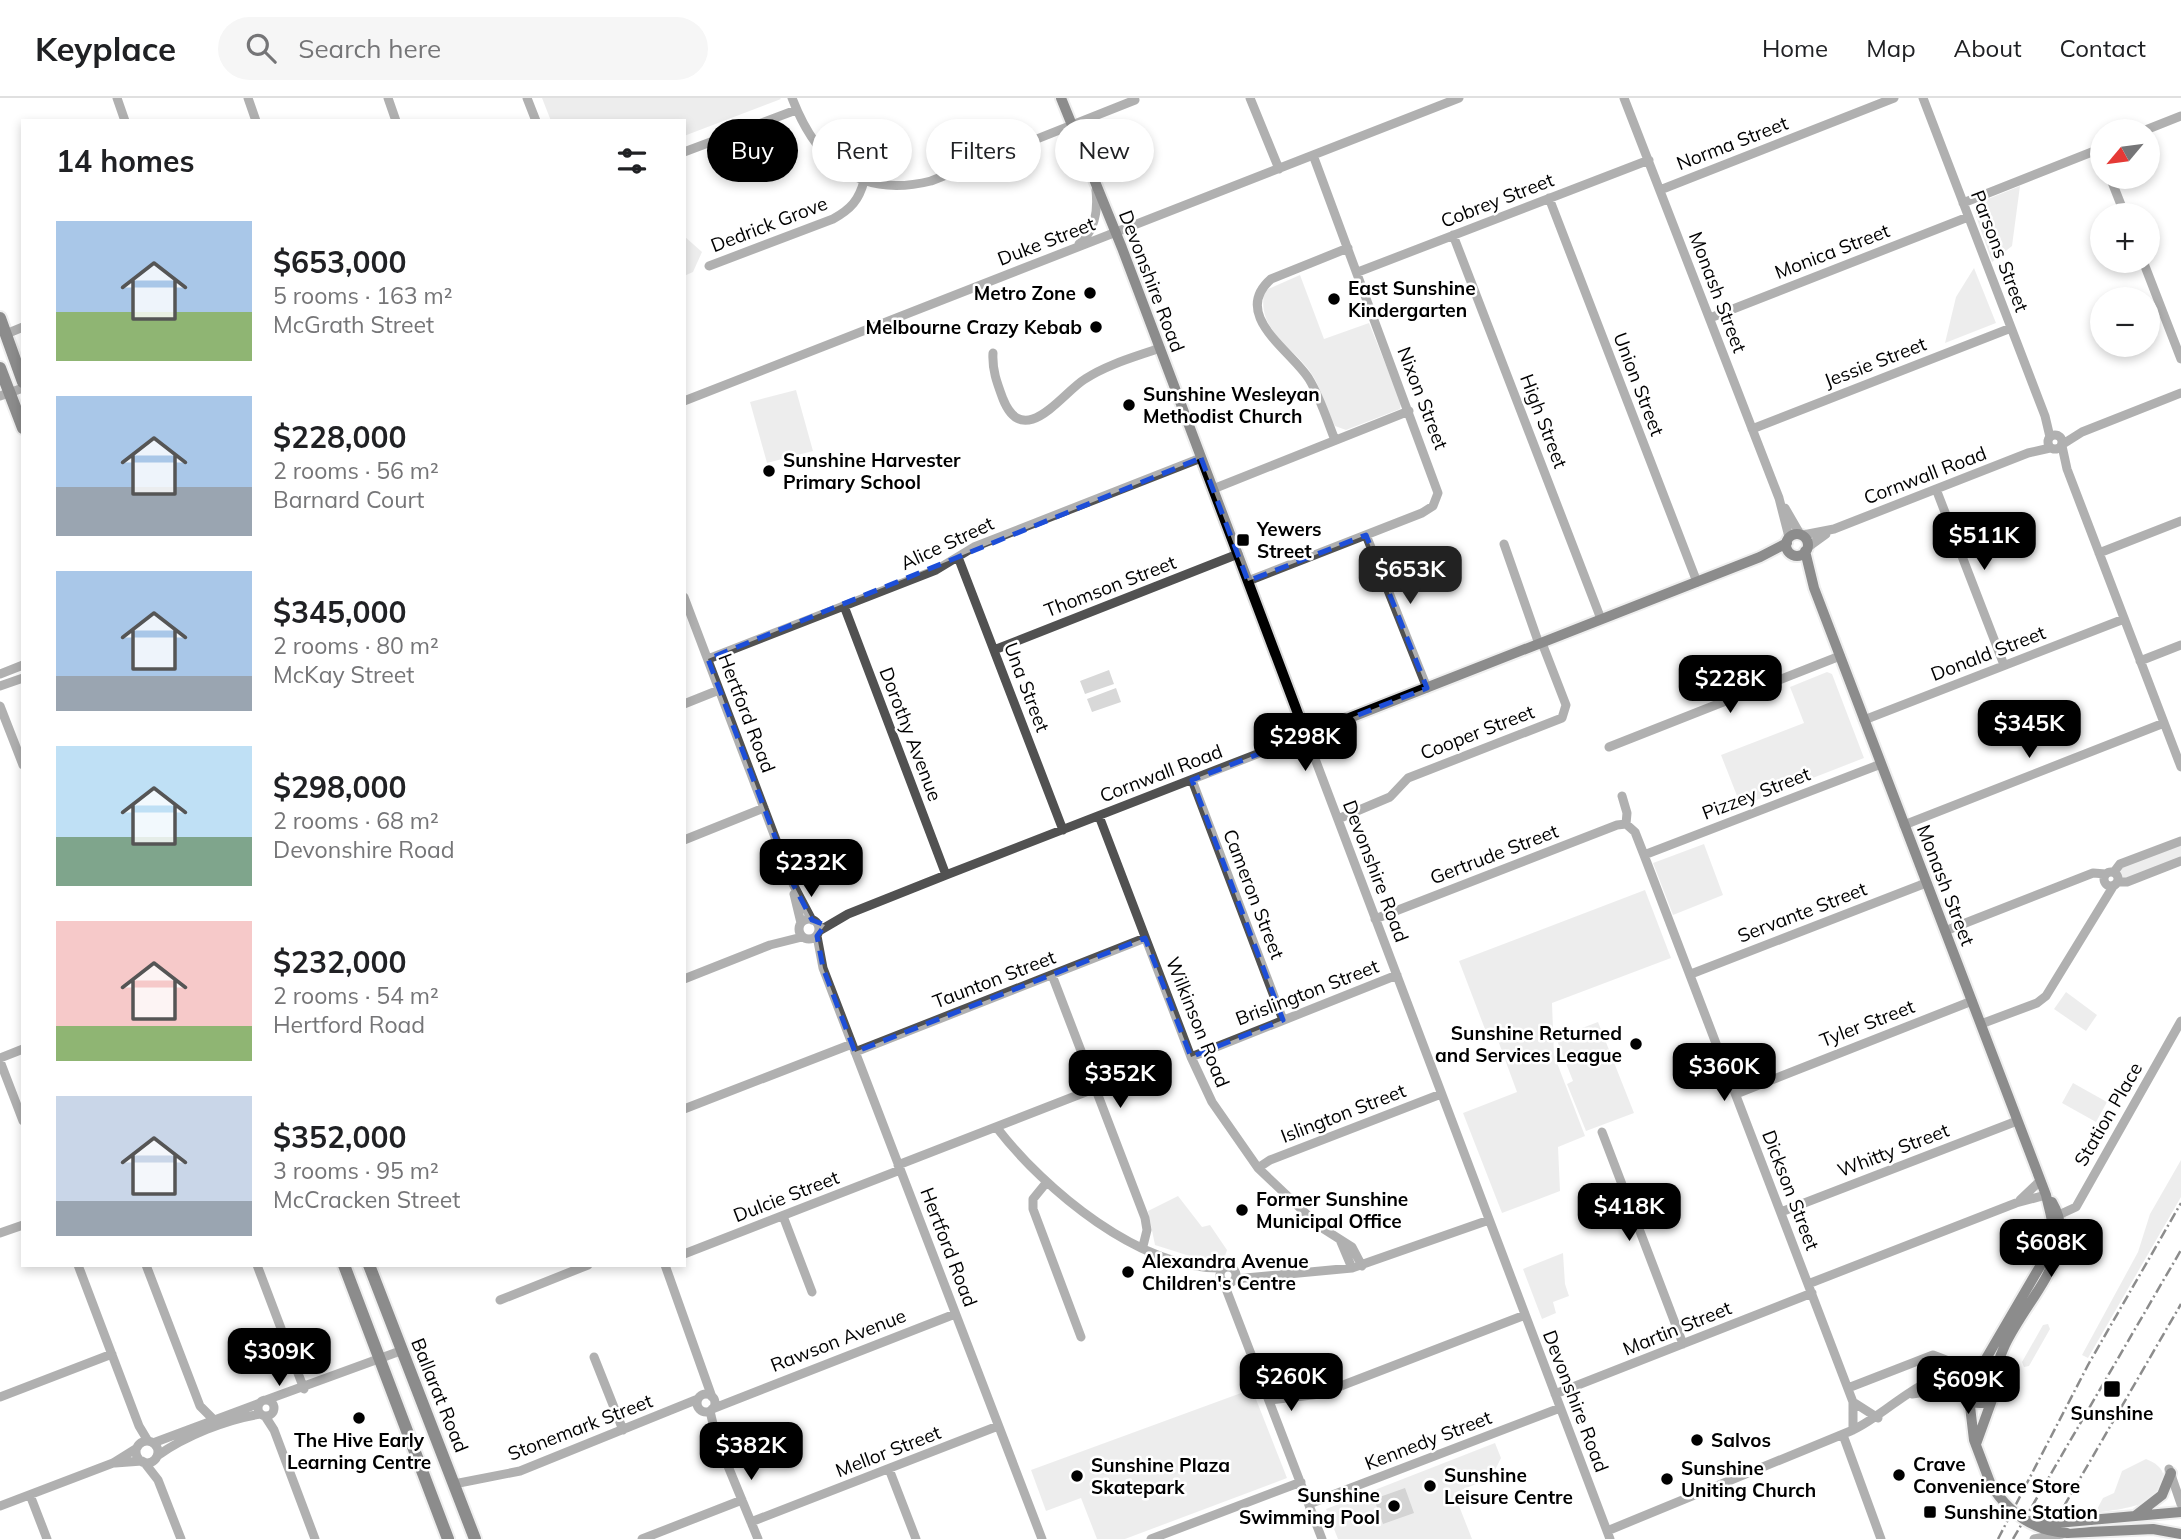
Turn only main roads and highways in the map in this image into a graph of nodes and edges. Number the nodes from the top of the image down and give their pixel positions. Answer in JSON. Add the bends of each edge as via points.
{"nodes":[{"id":1,"x":1061,"y":98,"type":"edge"},
{"id":2,"x":0,"y":318,"type":"edge"},
{"id":3,"x":21,"y":376,"type":"edge"},
{"id":4,"x":2,"y":383,"type":"edge"},
{"id":5,"x":21,"y":424,"type":"edge"},
{"id":6,"x":1797,"y":545,"type":"joint"},
{"id":7,"x":1306,"y":735,"type":"joint"},
{"id":8,"x":345,"y":1267,"type":"edge"},
{"id":9,"x":370,"y":1267,"type":"edge"},
{"id":10,"x":2024,"y":1302,"type":"junction"},
{"id":11,"x":1976,"y":1374,"type":"junction"},
{"id":12,"x":1995,"y":1389,"type":"junction"},
{"id":13,"x":1968,"y":1396,"type":"junction"},
{"id":14,"x":1976,"y":1447,"type":"junction"},
{"id":15,"x":2174,"y":1478,"type":"edge"},
{"id":16,"x":2181,"y":1513,"type":"edge"},
{"id":17,"x":2135,"y":1516,"type":"junction"},
{"id":18,"x":2021,"y":1519,"type":"junction"},
{"id":19,"x":2181,"y":1532,"type":"edge"},
{"id":20,"x":448,"y":1539,"type":"edge"},
{"id":21,"x":475,"y":1539,"type":"edge"}],
"edges":[{"from":1,"to":7,"type":"main road","name":"Devonshire Road"},
{"from":2,"to":3,"type":"highway"},
{"from":4,"to":5,"type":"highway"},
{"from":6,"to":7,"type":"main road","name":"Cornwall Road"},
{"from":6,"to":10,"type":"main road","name":"Monash Street","via":[[2062,1234],[2059,1254]]},
{"from":8,"to":20,"type":"highway"},
{"from":9,"to":21,"type":"highway","name":"Ballarat Road"},
{"from":10,"to":11,"type":"main road"},
{"from":10,"to":12,"type":"main road","via":[[2000,1355]]},
{"from":11,"to":12,"type":"main road","via":[[1988,1376]]},
{"from":11,"to":13,"type":"main road","via":[[1966,1382]]},
{"from":12,"to":13,"type":"main road","via":[[1985,1402],[1977,1403]]},
{"from":12,"to":14,"type":"main road"},
{"from":13,"to":14,"type":"main road"},
{"from":14,"to":18,"type":"main road","bridge":true,"via":[[1991,1485]]},
{"from":15,"to":17,"type":"main road","via":[[2162,1496]]},
{"from":16,"to":17,"type":"main road"},
{"from":16,"to":19,"type":"main road"},
{"from":17,"to":18,"type":"main road","bridge":true,"via":[[2052,1523]]},
{"from":18,"to":19,"type":"main road","bridge":true,"via":[[2045,1531],[2067,1534]]}]}
